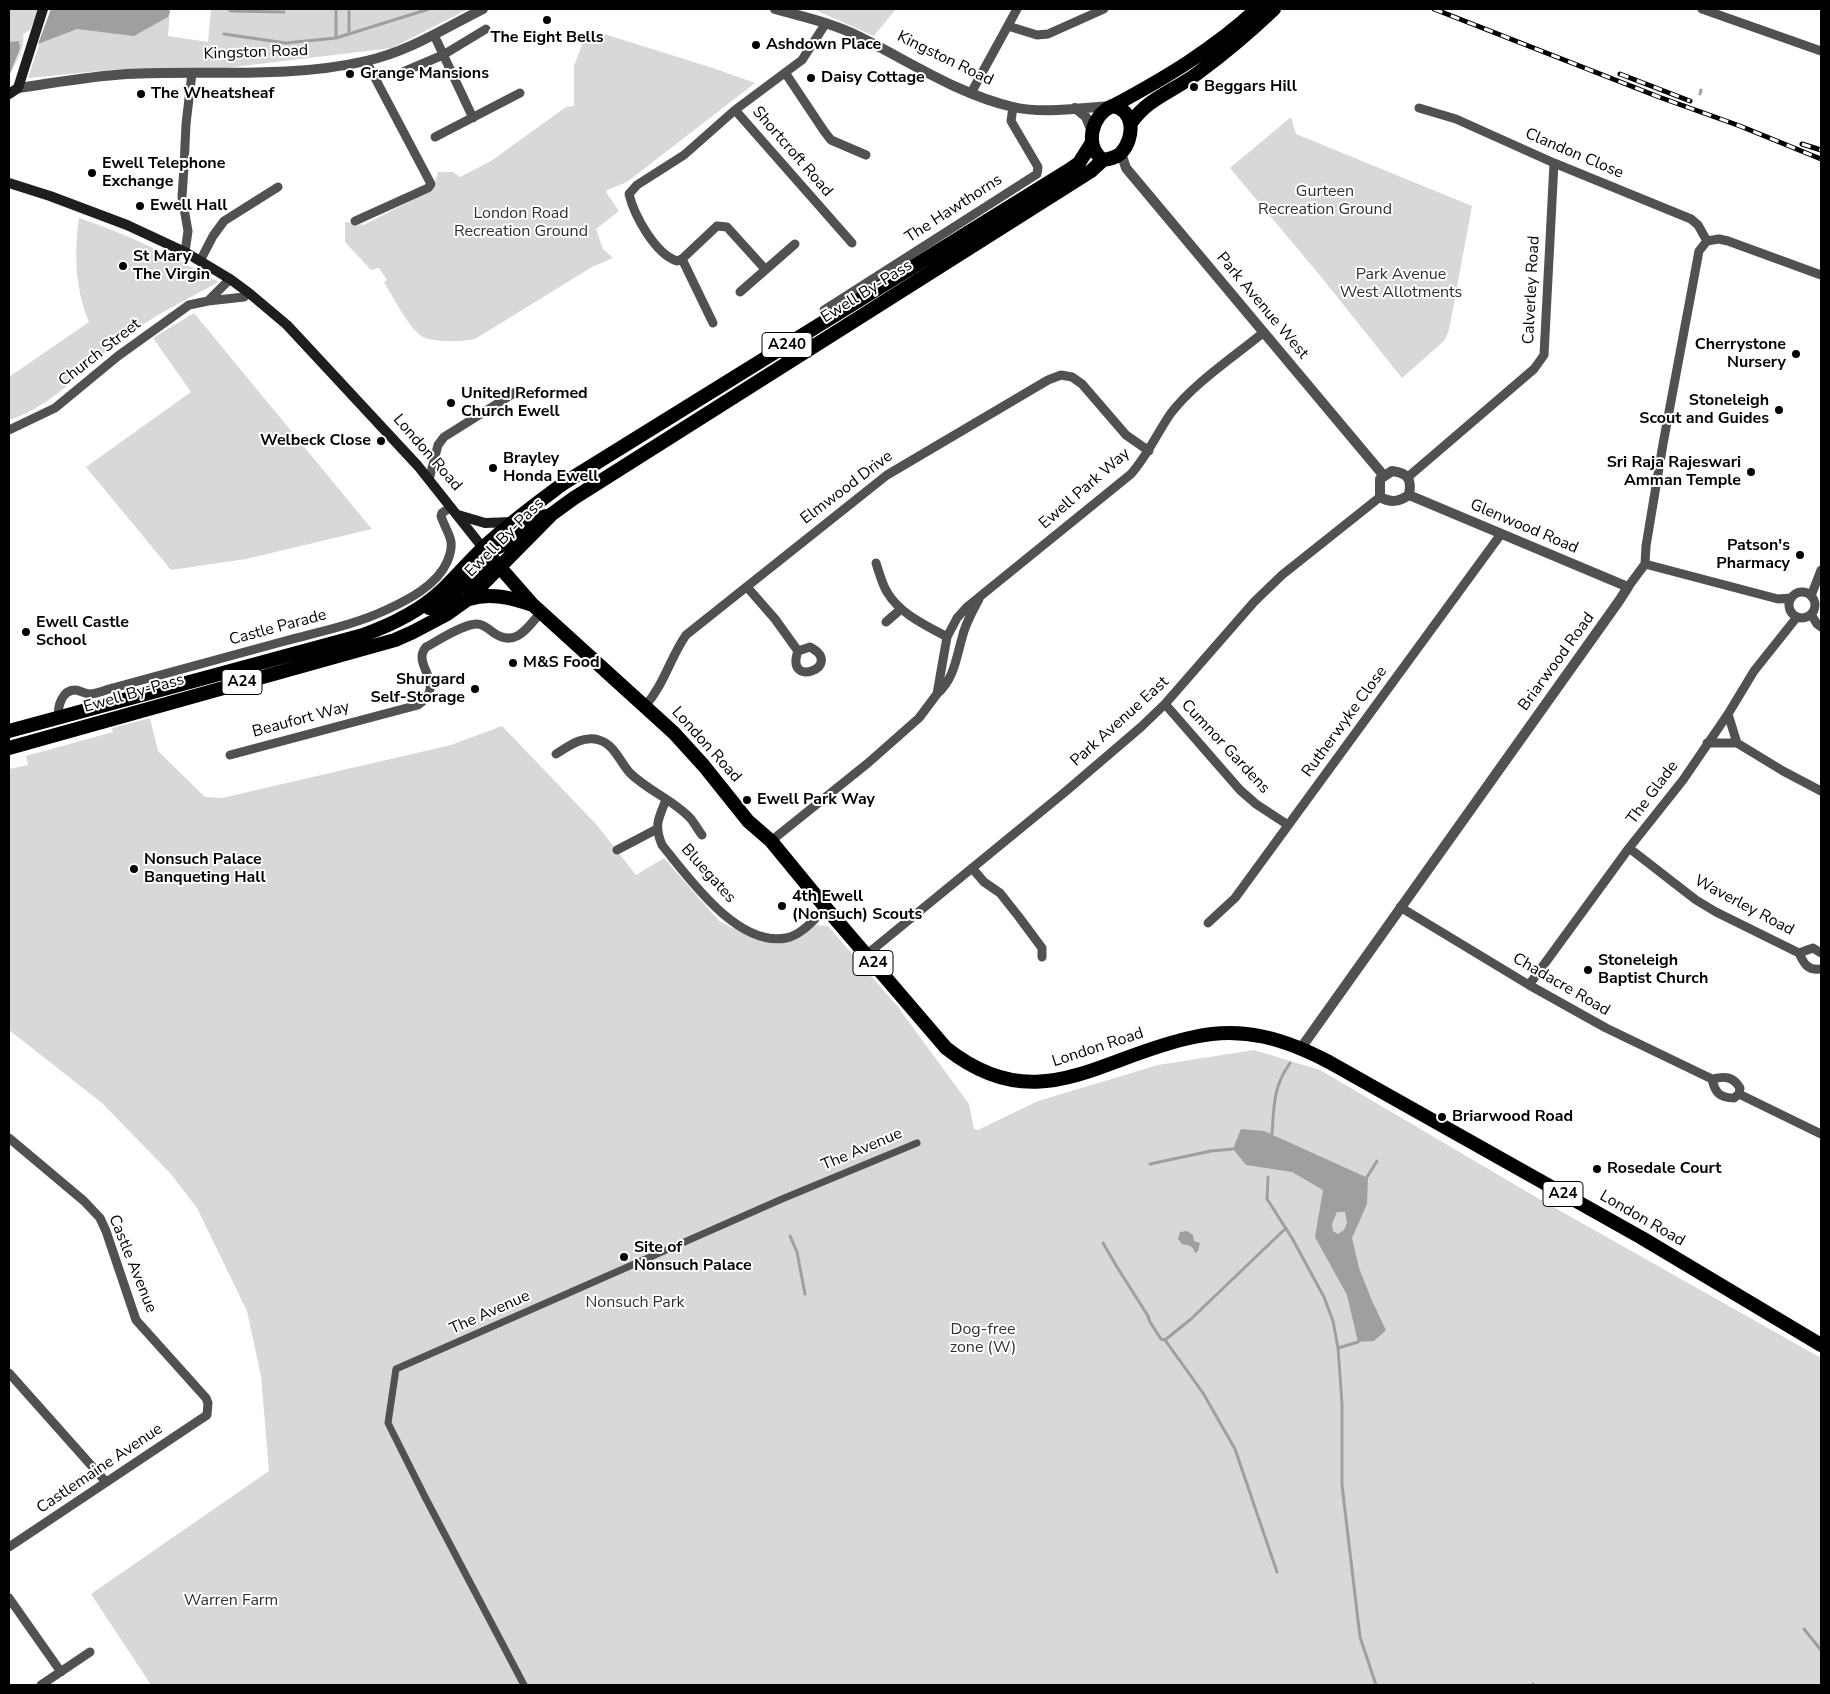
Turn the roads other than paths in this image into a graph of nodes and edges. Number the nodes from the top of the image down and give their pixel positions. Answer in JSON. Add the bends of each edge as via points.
{"nodes":[{"id":1,"x":43,"y":9,"type":"edge"},
{"id":2,"x":483,"y":9,"type":"edge"},
{"id":3,"x":775,"y":9,"type":"edge"},
{"id":4,"x":1017,"y":9,"type":"edge"},
{"id":5,"x":1104,"y":9,"type":"edge"},
{"id":6,"x":1257,"y":9,"type":"edge"},
{"id":7,"x":1274,"y":9,"type":"edge"},
{"id":8,"x":1702,"y":9,"type":"edge"},
{"id":9,"x":826,"y":23,"type":"junction"},
{"id":10,"x":1008,"y":26,"type":"junction"},
{"id":11,"x":486,"y":29,"type":"dead end"},
{"id":12,"x":434,"y":35,"type":"junction"},
{"id":13,"x":1821,"y":51,"type":"edge"},
{"id":14,"x":443,"y":55,"type":"junction"},
{"id":15,"x":366,"y":61,"type":"junction"},
{"id":16,"x":403,"y":72,"type":"dead end"},
{"id":17,"x":192,"y":73,"type":"junction"},
{"id":18,"x":786,"y":74,"type":"junction"},
{"id":19,"x":18,"y":88,"type":"junction"},
{"id":20,"x":520,"y":93,"type":"dead end"},
{"id":21,"x":972,"y":93,"type":"junction"},
{"id":22,"x":9,"y":94,"type":"edge"},
{"id":23,"x":1112,"y":106,"type":"junction"},
{"id":24,"x":1013,"y":107,"type":"junction"},
{"id":25,"x":1075,"y":108,"type":"junction"},
{"id":26,"x":1419,"y":108,"type":"dead end"},
{"id":27,"x":736,"y":110,"type":"junction"},
{"id":28,"x":473,"y":118,"type":"junction"},
{"id":29,"x":1131,"y":123,"type":"junction"},
{"id":30,"x":436,"y":137,"type":"dead end"},
{"id":31,"x":1092,"y":138,"type":"junction"},
{"id":32,"x":1121,"y":153,"type":"junction"},
{"id":33,"x":866,"y":155,"type":"dead end"},
{"id":34,"x":1103,"y":160,"type":"junction"},
{"id":35,"x":1554,"y":163,"type":"junction"},
{"id":36,"x":9,"y":183,"type":"edge"},
{"id":37,"x":278,"y":187,"type":"dead end"},
{"id":38,"x":355,"y":221,"type":"dead end"},
{"id":39,"x":1707,"y":241,"type":"junction"},
{"id":40,"x":852,"y":243,"type":"dead end"},
{"id":41,"x":795,"y":244,"type":"dead end"},
{"id":42,"x":185,"y":252,"type":"junction"},
{"id":43,"x":682,"y":258,"type":"junction"},
{"id":44,"x":200,"y":261,"type":"junction"},
{"id":45,"x":765,"y":269,"type":"junction"},
{"id":46,"x":1821,"y":276,"type":"edge"},
{"id":47,"x":230,"y":278,"type":"junction"},
{"id":48,"x":740,"y":292,"type":"dead end"},
{"id":49,"x":249,"y":293,"type":"junction"},
{"id":50,"x":208,"y":301,"type":"junction"},
{"id":51,"x":824,"y":310,"type":"dead end"},
{"id":52,"x":713,"y":324,"type":"dead end"},
{"id":53,"x":1264,"y":332,"type":"junction"},
{"id":54,"x":519,"y":390,"type":"dead end"},
{"id":55,"x":9,"y":430,"type":"edge"},
{"id":56,"x":1149,"y":452,"type":"junction"},
{"id":57,"x":1384,"y":476,"type":"junction"},
{"id":58,"x":1408,"y":477,"type":"junction"},
{"id":59,"x":429,"y":480,"type":"junction"},
{"id":60,"x":1409,"y":494,"type":"junction"},
{"id":61,"x":1380,"y":497,"type":"junction"},
{"id":62,"x":454,"y":511,"type":"junction"},
{"id":63,"x":551,"y":515,"type":"junction"},
{"id":64,"x":512,"y":522,"type":"junction"},
{"id":65,"x":1501,"y":534,"type":"junction"},
{"id":66,"x":483,"y":548,"type":"junction"},
{"id":67,"x":876,"y":563,"type":"dead end"},
{"id":68,"x":1645,"y":564,"type":"junction"},
{"id":69,"x":500,"y":568,"type":"junction"},
{"id":70,"x":1821,"y":570,"type":"edge"},
{"id":71,"x":1628,"y":586,"type":"junction"},
{"id":72,"x":747,"y":587,"type":"junction"},
{"id":73,"x":980,"y":596,"type":"junction"},
{"id":74,"x":1811,"y":596,"type":"junction"},
{"id":75,"x":1791,"y":598,"type":"junction"},
{"id":76,"x":468,"y":599,"type":"junction"},
{"id":77,"x":537,"y":608,"type":"junction"},
{"id":78,"x":902,"y":609,"type":"junction"},
{"id":79,"x":1812,"y":614,"type":"junction"},
{"id":80,"x":406,"y":616,"type":"junction"},
{"id":81,"x":1797,"y":617,"type":"junction"},
{"id":82,"x":886,"y":622,"type":"dead end"},
{"id":83,"x":343,"y":625,"type":"junction"},
{"id":84,"x":1821,"y":627,"type":"edge"},
{"id":85,"x":946,"y":637,"type":"junction"},
{"id":86,"x":317,"y":647,"type":"junction"},
{"id":87,"x":798,"y":651,"type":"dead end"},
{"id":88,"x":937,"y":694,"type":"junction"},
{"id":89,"x":1166,"y":704,"type":"junction"},
{"id":90,"x":645,"y":706,"type":"junction"},
{"id":91,"x":1728,"y":714,"type":"junction"},
{"id":92,"x":59,"y":717,"type":"junction"},
{"id":93,"x":9,"y":731,"type":"edge"},
{"id":94,"x":1707,"y":743,"type":"junction"},
{"id":95,"x":1738,"y":743,"type":"junction"},
{"id":96,"x":9,"y":748,"type":"edge"},
{"id":97,"x":556,"y":754,"type":"dead end"},
{"id":98,"x":230,"y":755,"type":"dead end"},
{"id":99,"x":1821,"y":791,"type":"edge"},
{"id":100,"x":666,"y":800,"type":"junction"},
{"id":101,"x":1288,"y":825,"type":"junction"},
{"id":102,"x":658,"y":829,"type":"junction"},
{"id":103,"x":702,"y":835,"type":"dead end"},
{"id":104,"x":771,"y":842,"type":"junction"},
{"id":105,"x":1629,"y":848,"type":"junction"},
{"id":106,"x":617,"y":850,"type":"dead end"},
{"id":107,"x":972,"y":868,"type":"junction"},
{"id":108,"x":1400,"y":907,"type":"junction"},
{"id":109,"x":826,"y":908,"type":"junction"},
{"id":110,"x":1208,"y":923,"type":"dead end"},
{"id":111,"x":1799,"y":953,"type":"junction"},
{"id":112,"x":1821,"y":953,"type":"edge"},
{"id":113,"x":866,"y":955,"type":"junction"},
{"id":114,"x":1042,"y":957,"type":"dead end"},
{"id":115,"x":1821,"y":969,"type":"edge"},
{"id":116,"x":1530,"y":985,"type":"junction"},
{"id":117,"x":1301,"y":1048,"type":"junction"},
{"id":118,"x":1712,"y":1079,"type":"junction"},
{"id":119,"x":1739,"y":1094,"type":"junction"},
{"id":120,"x":1821,"y":1134,"type":"edge"},
{"id":121,"x":9,"y":1138,"type":"edge"},
{"id":122,"x":917,"y":1143,"type":"dead end"},
{"id":123,"x":1821,"y":1345,"type":"edge"},
{"id":124,"x":9,"y":1373,"type":"edge"},
{"id":125,"x":207,"y":1415,"type":"joint"},
{"id":126,"x":106,"y":1482,"type":"junction"},
{"id":127,"x":9,"y":1547,"type":"edge"},
{"id":128,"x":9,"y":1598,"type":"edge"},
{"id":129,"x":90,"y":1652,"type":"dead end"},
{"id":130,"x":60,"y":1672,"type":"junction"},
{"id":131,"x":41,"y":1685,"type":"edge"},
{"id":132,"x":524,"y":1685,"type":"edge"}],
"edges":[{"from":1,"to":19,"type":"main road"},
{"from":2,"to":12,"type":"street","name":"Kingston Road"},
{"from":3,"to":9,"type":"street","name":"Kingston Road"},
{"from":4,"to":10,"type":"street"},
{"from":5,"to":10,"type":"street","via":[[1048,34],[1037,35]]},
{"from":6,"to":23,"type":"highway","name":"Kingston Road","via":[[1190,63]]},
{"from":7,"to":29,"type":"highway","via":[[1196,74],[1139,111]]},
{"from":8,"to":13,"type":"street"},
{"from":9,"to":18,"type":"street","name":"Shortcroft Road","via":[[802,60]]},
{"from":9,"to":21,"type":"street","name":"Kingston Road"},
{"from":10,"to":21,"type":"street"},
{"from":11,"to":14,"type":"street"},
{"from":12,"to":14,"type":"street"},
{"from":12,"to":15,"type":"street","name":"Kingston Road"},
{"from":14,"to":16,"type":"street"},
{"from":14,"to":28,"type":"street"},
{"from":15,"to":17,"type":"street","name":"Kingston Road","via":[[308,69]]},
{"from":15,"to":38,"type":"street","via":[[431,184]]},
{"from":17,"to":19,"type":"street","name":"Kingston Road","via":[[127,74]]},
{"from":17,"to":42,"type":"street","via":[[182,197],[188,231]]},
{"from":18,"to":27,"type":"street","name":"Shortcroft Road"},
{"from":18,"to":33,"type":"street","via":[[832,140]]},
{"from":19,"to":22,"type":"main road"},
{"from":20,"to":28,"type":"street"},
{"from":21,"to":24,"type":"street","name":"Kingston Road"},
{"from":23,"to":25,"type":"street","name":"Kingston Road"},
{"from":23,"to":29,"type":"highway","via":[[1127,114]]},
{"from":23,"to":31,"type":"highway","via":[[1105,109],[1094,124]]},
{"from":24,"to":25,"type":"street","name":"Kingston Road"},
{"from":24,"to":51,"type":"street","name":"The Hawthorns","via":[[1011,121],[1038,167],[1037,174]]},
{"from":25,"to":31,"type":"street","via":[[1086,117]]},
{"from":26,"to":35,"type":"street","name":"Clandon Close","via":[[1456,119]]},
{"from":27,"to":40,"type":"street","name":"Shortcroft Road"},
{"from":27,"to":43,"type":"street","via":[[684,155],[637,185],[629,194],[651,240],[671,259]]},
{"from":28,"to":30,"type":"street"},
{"from":29,"to":32,"type":"highway"},
{"from":31,"to":34,"type":"highway","via":[[1096,155]]},
{"from":31,"to":64,"type":"highway","name":"Ewell By-Pass","number":"A240","via":[[1079,163],[1069,170],[564,483]]},
{"from":32,"to":34,"type":"highway"},
{"from":32,"to":53,"type":"street","name":"Park Avenue West","via":[[1126,168]]},
{"from":34,"to":63,"type":"highway","name":"Ewell By-Pass","number":"A240","via":[[1091,171]]},
{"from":35,"to":39,"type":"street","name":"Clandon Close","via":[[1691,219]]},
{"from":35,"to":58,"type":"street","name":"Calverley Road","via":[[1544,355],[1534,369]]},
{"from":36,"to":42,"type":"main road","name":"London Road","via":[[127,225]]},
{"from":37,"to":44,"type":"street","via":[[224,221]]},
{"from":39,"to":46,"type":"street","via":[[1728,241]]},
{"from":39,"to":68,"type":"street","via":[[1699,251],[1663,444]]},
{"from":41,"to":45,"type":"street"},
{"from":42,"to":44,"type":"main road","name":"London Road"},
{"from":43,"to":45,"type":"street","via":[[717,226],[726,226]]},
{"from":43,"to":52,"type":"street"},
{"from":44,"to":47,"type":"main road","name":"London Road"},
{"from":45,"to":48,"type":"street"},
{"from":47,"to":49,"type":"main road","name":"London Road"},
{"from":47,"to":50,"type":"street","name":"Church Street"},
{"from":49,"to":50,"type":"street","name":"Church Street","via":[[244,297]]},
{"from":49,"to":59,"type":"main road","name":"London Road","via":[[287,325]]},
{"from":50,"to":55,"type":"street","name":"Church Street","via":[[189,305],[118,356],[55,408]]},
{"from":53,"to":56,"type":"street","name":"Ewell Park Way","via":[[1184,399]]},
{"from":53,"to":57,"type":"street","name":"Park Avenue West"},
{"from":54,"to":59,"type":"street","via":[[444,437],[438,445]]},
{"from":56,"to":72,"type":"street","name":"Elmwood Drive","via":[[1126,435],[1082,384],[1072,377],[1060,375],[886,475]]},
{"from":56,"to":73,"type":"street","name":"Ewell Park Way","via":[[1131,474]]},
{"from":57,"to":58,"type":"street","via":[[1392,471]]},
{"from":57,"to":61,"type":"street","via":[[1380,479]]},
{"from":58,"to":60,"type":"street","via":[[1411,485]]},
{"from":59,"to":62,"type":"main road","name":"London Road"},
{"from":60,"to":61,"type":"street","via":[[1395,502]]},
{"from":60,"to":65,"type":"street","name":"Glenwood Road"},
{"from":61,"to":89,"type":"street","name":"Park Avenue East","via":[[1282,575],[1254,602]]},
{"from":62,"to":64,"type":"main road","via":[[485,523]]},
{"from":62,"to":66,"type":"main road","name":"London Road"},
{"from":62,"to":83,"type":"street","name":"Castle Parade","via":[[442,512],[441,516],[451,542],[447,563],[440,574],[397,605]]},
{"from":63,"to":66,"type":"highway","via":[[531,521],[496,550]]},
{"from":63,"to":69,"type":"highway","name":"Ewell By-Pass","number":"A240"},
{"from":64,"to":66,"type":"highway","name":"Ewell By-Pass","number":"A240"},
{"from":65,"to":71,"type":"street","name":"Glenwood Road"},
{"from":65,"to":101,"type":"street","name":"Rutherwyke Close"},
{"from":66,"to":69,"type":"highway","name":"London Road","number":"A24"},
{"from":66,"to":80,"type":"highway","name":"Ewell By-Pass","number":"A24","via":[[439,593]]},
{"from":67,"to":78,"type":"street","via":[[887,592]]},
{"from":68,"to":71,"type":"street","name":"Briarwood Road"},
{"from":68,"to":75,"type":"street","via":[[1778,599]]},
{"from":69,"to":76,"type":"highway","name":"Ewell By-Pass","number":"A24"},
{"from":69,"to":77,"type":"highway","name":"London Road","number":"A24"},
{"from":69,"to":80,"type":"highway","via":[[486,564],[444,601]]},
{"from":70,"to":74,"type":"street"},
{"from":71,"to":108,"type":"street","name":"Briarwood Road"},
{"from":72,"to":87,"type":"street"},
{"from":72,"to":90,"type":"street","name":"Elmwood Drive","via":[[686,635],[655,694]]},
{"from":73,"to":85,"type":"street","name":"Ewell Park Way","via":[[957,618]]},
{"from":73,"to":88,"type":"street","name":"Ewell Park Way","via":[[967,622],[953,671],[945,687]]},
{"from":74,"to":75,"type":"street","via":[[1800,592]]},
{"from":74,"to":79,"type":"street","via":[[1815,607]]},
{"from":75,"to":81,"type":"street","via":[[1790,611]]},
{"from":76,"to":77,"type":"highway","via":[[511,598]]},
{"from":76,"to":96,"type":"highway","name":"Ewell By-Pass","number":"A24","via":[[430,624],[395,640]]},
{"from":77,"to":90,"type":"highway","name":"London Road","number":"A24"},
{"from":77,"to":98,"type":"street","name":"Beaufort Way","via":[[524,632],[514,638],[500,637],[484,625],[475,624],[426,647],[422,658],[431,687],[426,700],[418,705]]},
{"from":78,"to":82,"type":"street"},
{"from":78,"to":85,"type":"street"},
{"from":79,"to":81,"type":"street"},
{"from":79,"to":84,"type":"street"},
{"from":80,"to":86,"type":"highway","name":"Ewell By-Pass","number":"A24","via":[[381,628]]},
{"from":81,"to":91,"type":"street","name":"The Glade","via":[[1754,671]]},
{"from":83,"to":86,"type":"street"},
{"from":83,"to":92,"type":"street","name":"Castle Parade","via":[[91,694],[72,690],[59,704]]},
{"from":85,"to":88,"type":"street","name":"Ewell Park Way"},
{"from":86,"to":92,"type":"highway","name":"Ewell By-Pass","number":"A24"},
{"from":88,"to":104,"type":"street","name":"Ewell Park Way","via":[[919,718]]},
{"from":89,"to":101,"type":"street","name":"Cumnor Gardens","via":[[1240,790]]},
{"from":89,"to":107,"type":"street","name":"Park Avenue East"},
{"from":90,"to":104,"type":"highway","name":"London Road","number":"A24","via":[[674,733],[748,821]]},
{"from":91,"to":94,"type":"street","name":"The Glade"},
{"from":91,"to":95,"type":"street"},
{"from":92,"to":93,"type":"highway","name":"Ewell By-Pass","number":"A24"},
{"from":94,"to":95,"type":"street"},
{"from":94,"to":105,"type":"street","name":"The Glade","via":[[1683,780]]},
{"from":95,"to":99,"type":"street"},
{"from":97,"to":100,"type":"street","name":"Bluegates","via":[[573,743],[599,740],[610,746],[642,784]]},
{"from":100,"to":102,"type":"street","via":[[657,821]]},
{"from":100,"to":103,"type":"street","name":"Bluegates","via":[[684,812]]},
{"from":101,"to":110,"type":"street","name":"Rutherwyke Close","via":[[1235,898]]},
{"from":102,"to":106,"type":"street"},
{"from":102,"to":109,"type":"street","name":"Bluegates","via":[[662,845],[715,907],[751,932],[787,938],[802,930]]},
{"from":104,"to":109,"type":"highway","name":"London Road","number":"A24"},
{"from":105,"to":111,"type":"street","name":"Waverley Road","via":[[1696,900]]},
{"from":105,"to":116,"type":"street","name":"The Glade"},
{"from":107,"to":113,"type":"street","name":"Park Avenue East"},
{"from":107,"to":114,"type":"street","via":[[1000,893],[1020,917],[1042,948]]},
{"from":108,"to":116,"type":"street","name":"Chadacre Road"},
{"from":108,"to":117,"type":"street","name":"Briarwood Road"},
{"from":109,"to":113,"type":"highway","name":"London Road","number":"A24"},
{"from":111,"to":112,"type":"street","name":"Waverley Road","via":[[1813,948]]},
{"from":111,"to":115,"type":"street","name":"Waverley Road","via":[[1809,969]]},
{"from":113,"to":117,"type":"highway","name":"London Road","number":"A24","via":[[946,1048],[975,1068],[1012,1080],[1042,1083],[1068,1078],[1194,1036],[1250,1034]]},
{"from":116,"to":118,"type":"street","name":"Chadacre Road","via":[[1606,1028]]},
{"from":117,"to":123,"type":"highway","name":"London Road","number":"A24","via":[[1642,1238]]},
{"from":118,"to":119,"type":"street","name":"Chadacre Road","via":[[1731,1078],[1740,1088]]},
{"from":118,"to":119,"type":"street","name":"Chadacre Road","via":[[1716,1092],[1722,1097],[1734,1098]]},
{"from":119,"to":120,"type":"street","name":"Chadacre Road"},
{"from":121,"to":125,"type":"street","name":"Castle Avenue","via":[[100,1218],[136,1320],[206,1398]]},
{"from":122,"to":132,"type":"street","name":"The Avenue","via":[[396,1369],[388,1423]]},
{"from":124,"to":126,"type":"street"},
{"from":125,"to":126,"type":"street","name":"Castlemaine Avenue"},
{"from":126,"to":127,"type":"street","name":"Castlemaine Avenue"},
{"from":128,"to":130,"type":"street"},
{"from":129,"to":130,"type":"street"},
{"from":130,"to":131,"type":"street"}]}
